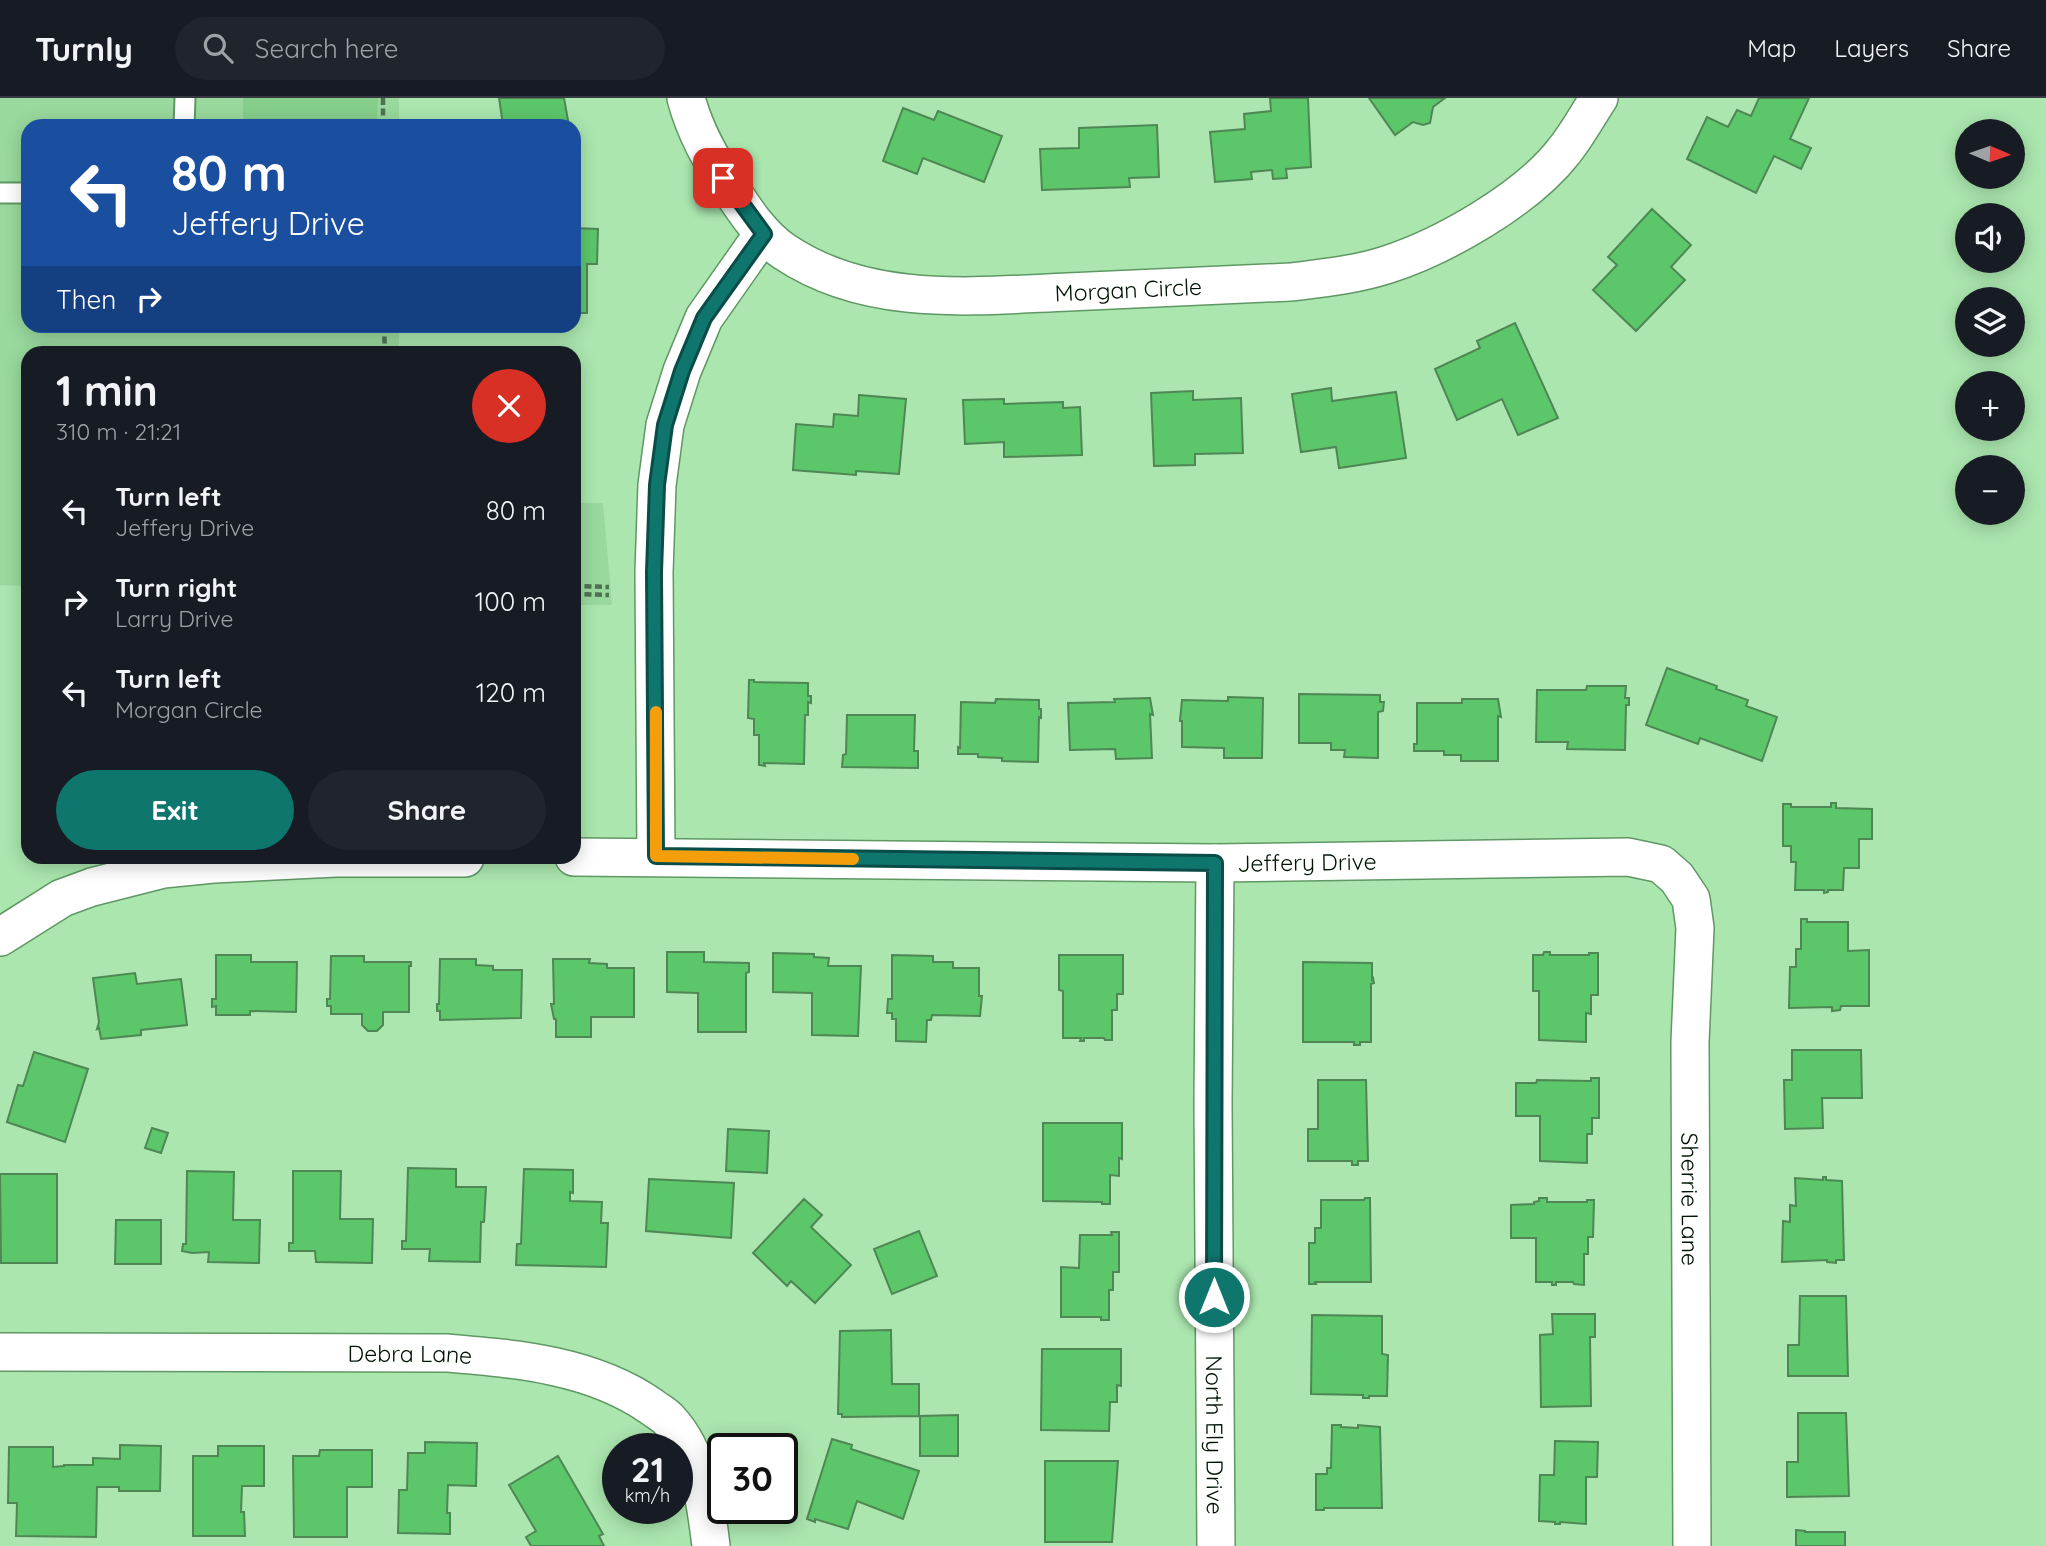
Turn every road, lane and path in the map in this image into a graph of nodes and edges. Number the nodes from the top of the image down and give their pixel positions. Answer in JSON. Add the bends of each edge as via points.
{"nodes":[{"id":1,"x":185,"y":98,"type":"edge"},
{"id":2,"x":383,"y":98,"type":"edge"},
{"id":3,"x":687,"y":98,"type":"edge"},
{"id":4,"x":1599,"y":98,"type":"edge"},
{"id":5,"x":184,"y":119,"type":"edge"},
{"id":6,"x":383,"y":119,"type":"edge"},
{"id":7,"x":0,"y":193,"type":"edge"},
{"id":8,"x":21,"y":193,"type":"edge"},
{"id":9,"x":764,"y":234,"type":"junction"},
{"id":10,"x":581,"y":586,"type":"edge"},
{"id":11,"x":609,"y":587,"type":"dead end"},
{"id":12,"x":581,"y":594,"type":"edge"},
{"id":13,"x":608,"y":595,"type":"dead end"},
{"id":14,"x":656,"y":856,"type":"junction"},
{"id":15,"x":581,"y":857,"type":"edge"},
{"id":16,"x":1215,"y":863,"type":"junction"},
{"id":17,"x":213,"y":864,"type":"edge"},
{"id":18,"x":1661,"y":864,"type":"joint"},
{"id":19,"x":0,"y":937,"type":"edge"},
{"id":20,"x":0,"y":1352,"type":"edge"},
{"id":21,"x":711,"y":1546,"type":"edge"},
{"id":22,"x":1216,"y":1546,"type":"edge"},
{"id":23,"x":1692,"y":1546,"type":"edge"}],
"edges":[{"from":1,"to":5,"type":"lane"},
{"from":2,"to":6,"type":"path"},
{"from":3,"to":9,"type":"street","name":"Morgan Circle","via":[[710,159]]},
{"from":4,"to":9,"type":"street","name":"Morgan Circle","via":[[1563,153],[1529,186],[1483,219],[1411,255],[1348,274],[1291,282],[940,297],[876,290],[817,270]]},
{"from":7,"to":8,"type":"lane"},
{"from":9,"to":14,"type":"street","via":[[704,318],[665,425],[657,485],[654,572]]},
{"from":10,"to":11,"type":"path"},
{"from":12,"to":13,"type":"path"},
{"from":14,"to":15,"type":"street","name":"Jeffery Drive"},
{"from":14,"to":16,"type":"street","name":"Jeffery Drive"},
{"from":16,"to":18,"type":"street","name":"Jeffery Drive","via":[[1628,857]]},
{"from":16,"to":22,"type":"street","name":"North Ely Drive"},
{"from":17,"to":19,"type":"street","via":[[163,869],[92,887],[62,898]]},
{"from":18,"to":23,"type":"street","name":"Sherrie Lane","via":[[1691,899],[1695,928],[1690,1042]]},
{"from":20,"to":21,"type":"street","name":"Debra Lane","via":[[447,1353],[569,1369],[631,1392],[669,1420],[687,1448],[704,1495]]}]}
